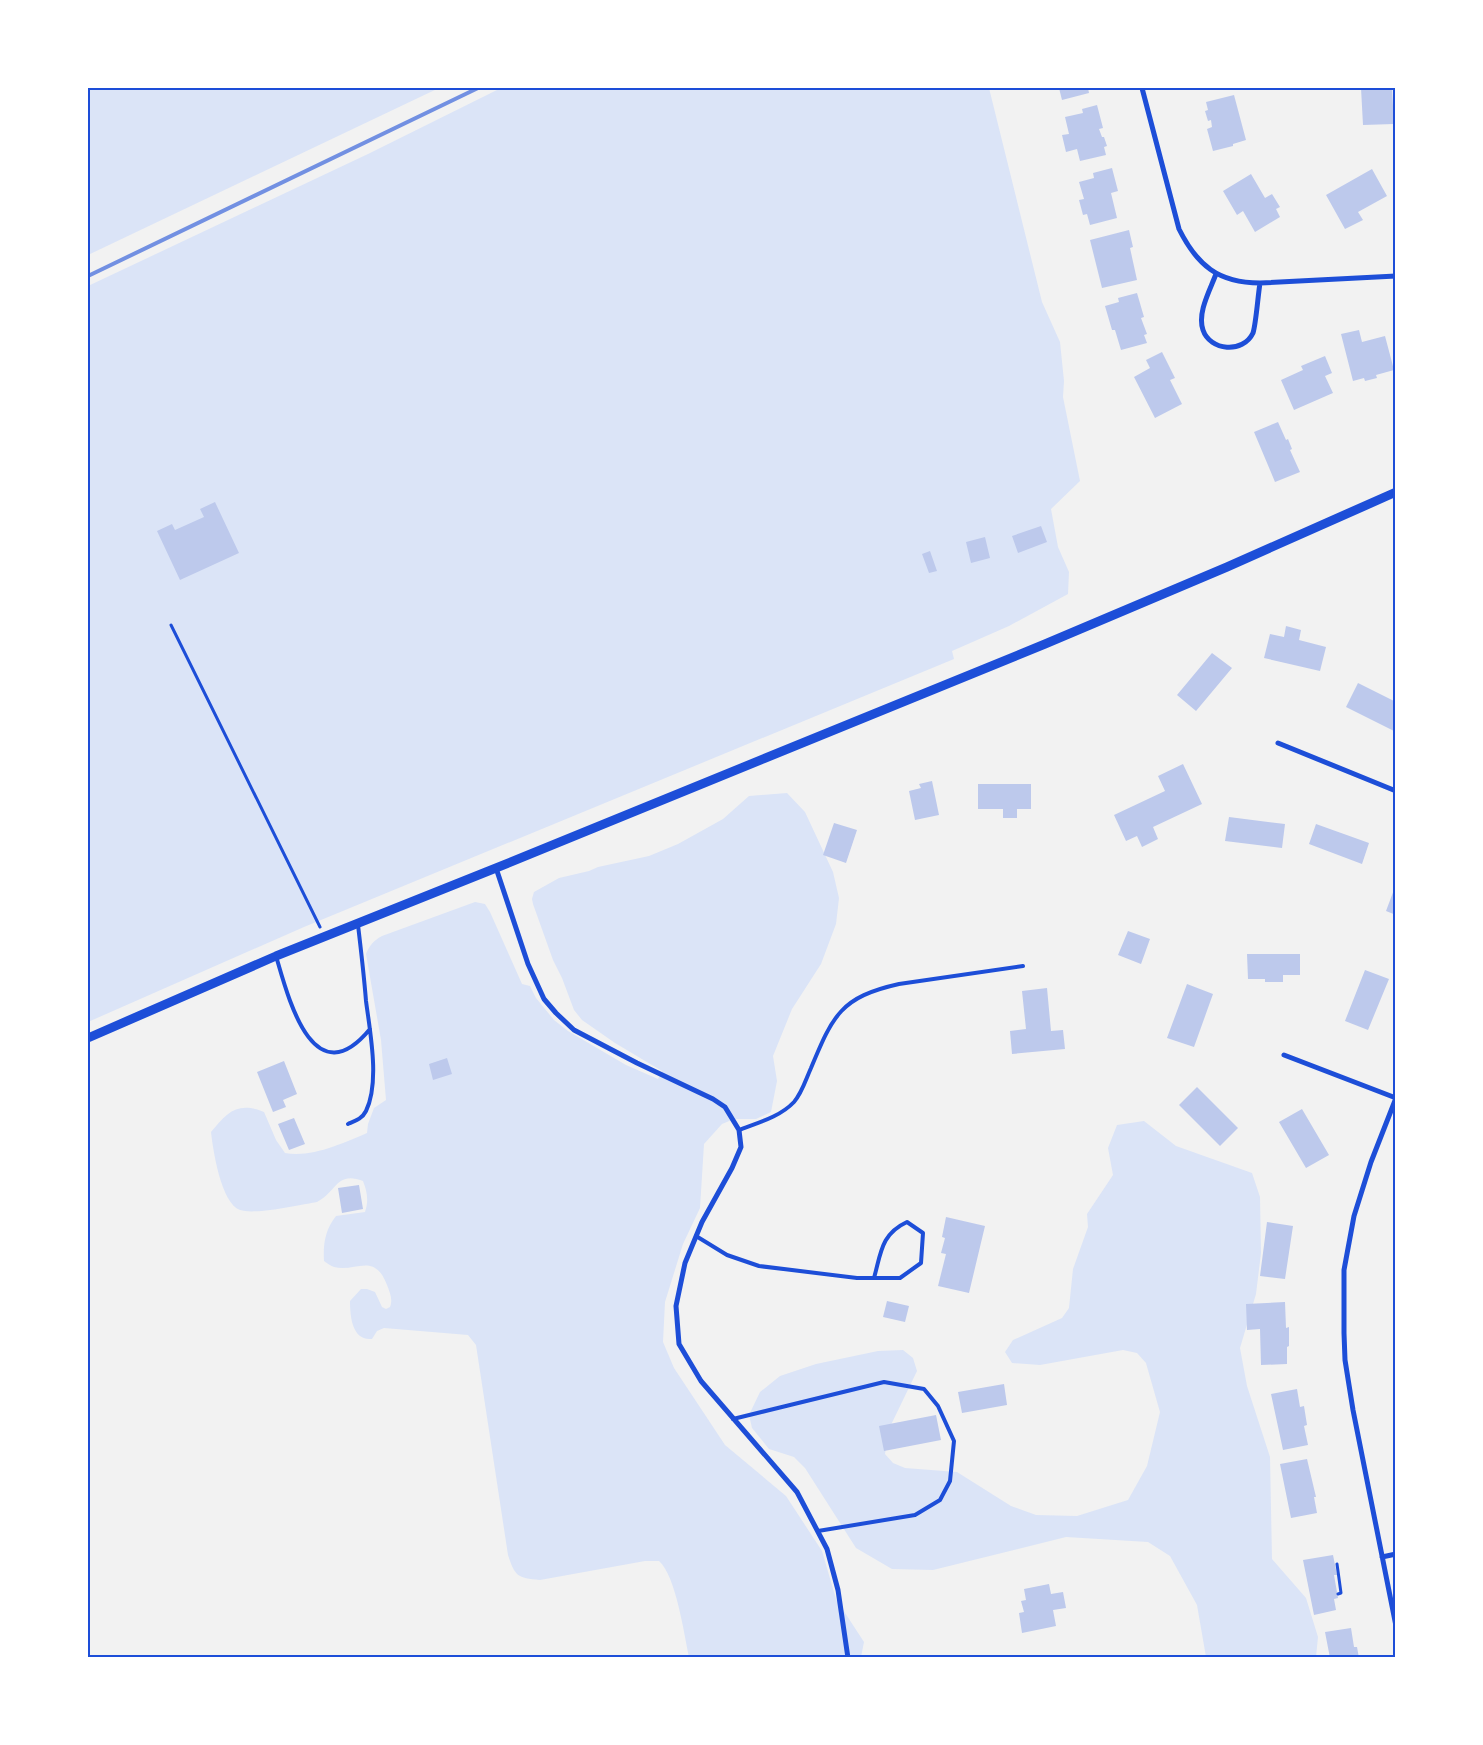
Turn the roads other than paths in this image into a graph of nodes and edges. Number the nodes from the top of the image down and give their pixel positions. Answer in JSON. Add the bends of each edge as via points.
{"nodes":[{"id":1,"x":1142,"y":88,"type":"edge"},
{"id":2,"x":1216,"y":274,"type":"junction"},
{"id":3,"x":1396,"y":276,"type":"edge"},
{"id":4,"x":1260,"y":283,"type":"junction"},
{"id":5,"x":1396,"y":492,"type":"edge"},
{"id":6,"x":1278,"y":743,"type":"dead end"},
{"id":7,"x":1396,"y":791,"type":"edge"},
{"id":8,"x":496,"y":868,"type":"junction"},
{"id":9,"x":358,"y":923,"type":"junction"},
{"id":10,"x":276,"y":956,"type":"junction"},
{"id":11,"x":1023,"y":966,"type":"dead end"},
{"id":12,"x":370,"y":1029,"type":"junction"},
{"id":13,"x":88,"y":1038,"type":"edge"},
{"id":14,"x":1284,"y":1055,"type":"dead end"},
{"id":15,"x":1395,"y":1098,"type":"edge"},
{"id":16,"x":348,"y":1124,"type":"dead end"},
{"id":17,"x":739,"y":1130,"type":"junction"},
{"id":18,"x":696,"y":1236,"type":"junction"},
{"id":19,"x":874,"y":1278,"type":"junction"},
{"id":20,"x":733,"y":1419,"type":"junction"},
{"id":21,"x":818,"y":1531,"type":"junction"},
{"id":22,"x":1396,"y":1554,"type":"edge"},
{"id":23,"x":1382,"y":1557,"type":"junction"},
{"id":24,"x":1396,"y":1626,"type":"edge"},
{"id":25,"x":848,"y":1658,"type":"edge"}],
"edges":[{"from":1,"to":2,"type":"street","via":[[1179,229],[1199,261]]},
{"from":2,"to":4,"type":"street","via":[[1245,283]]},
{"from":2,"to":4,"type":"street","via":[[1204,307],[1203,330],[1208,338],[1224,348],[1246,341],[1252,333]]},
{"from":3,"to":4,"type":"street"},
{"from":5,"to":8,"type":"street","via":[[1045,644]]},
{"from":6,"to":7,"type":"street"},
{"from":8,"to":9,"type":"street"},
{"from":8,"to":17,"type":"street","via":[[528,964],[544,998],[556,1014],[574,1030],[725,1107]]},
{"from":9,"to":10,"type":"street"},
{"from":9,"to":12,"type":"lane"},
{"from":10,"to":12,"type":"lane","via":[[294,1011],[310,1041],[334,1052],[355,1045]]},
{"from":10,"to":13,"type":"street"},
{"from":11,"to":17,"type":"lane","via":[[899,984],[852,1000],[831,1024],[795,1102],[776,1115]]},
{"from":12,"to":16,"type":"lane","via":[[372,1079],[369,1102],[362,1117]]},
{"from":14,"to":15,"type":"street"},
{"from":15,"to":23,"type":"street","via":[[1357,1207],[1344,1270],[1348,1384]]},
{"from":17,"to":18,"type":"street","via":[[741,1147]]},
{"from":18,"to":19,"type":"lane","via":[[727,1256],[759,1266]]},
{"from":18,"to":20,"type":"street","via":[[685,1263],[676,1306],[679,1344],[701,1381]]},
{"from":19,"to":19,"type":"lane","via":[[900,1278],[921,1263],[924,1232],[907,1222],[896,1227],[884,1242]]},
{"from":20,"to":21,"type":"street","via":[[797,1492]]},
{"from":20,"to":21,"type":"lane","via":[[884,1382],[924,1389],[938,1406],[954,1441],[950,1481],[940,1500],[916,1515]]},
{"from":21,"to":25,"type":"street","via":[[827,1549],[838,1590]]},
{"from":22,"to":23,"type":"street"},
{"from":23,"to":24,"type":"street"}]}
